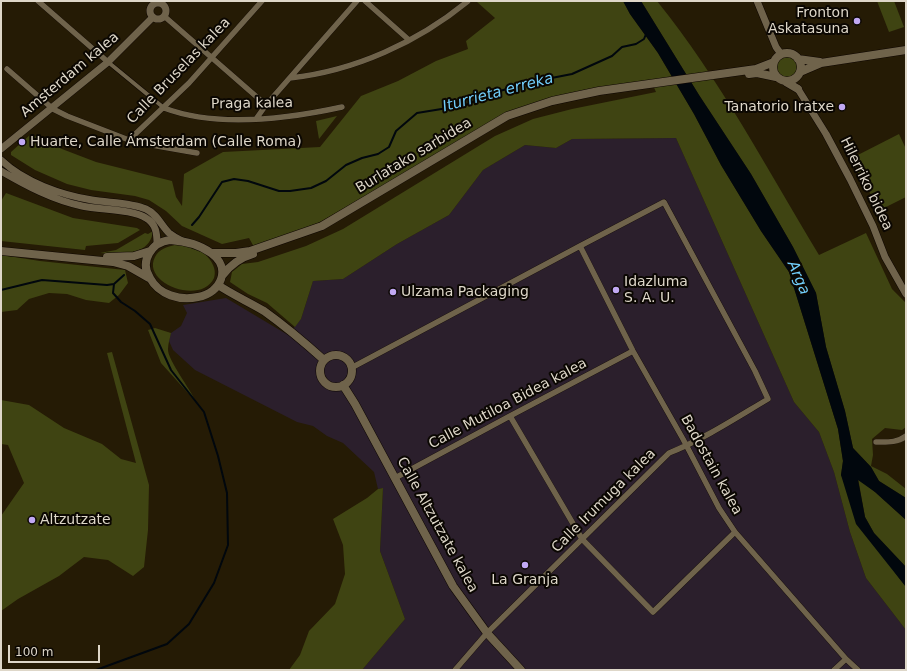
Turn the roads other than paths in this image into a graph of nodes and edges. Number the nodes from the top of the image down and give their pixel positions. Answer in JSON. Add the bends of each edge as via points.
{"nodes":[{"id":1,"x":38,"y":1,"type":"edge"},
{"id":2,"x":262,"y":1,"type":"edge"},
{"id":3,"x":357,"y":1,"type":"edge"},
{"id":4,"x":365,"y":1,"type":"edge"},
{"id":5,"x":468,"y":1,"type":"edge"},
{"id":6,"x":757,"y":1,"type":"edge"},
{"id":7,"x":150,"y":3,"type":"edge"},
{"id":8,"x":165,"y":3,"type":"edge"},
{"id":9,"x":164,"y":16,"type":"junction"},
{"id":10,"x":153,"y":17,"type":"junction"},
{"id":11,"x":409,"y":40,"type":"junction"},
{"id":12,"x":906,"y":50,"type":"edge"},
{"id":13,"x":781,"y":54,"type":"junction"},
{"id":14,"x":212,"y":58,"type":"junction"},
{"id":15,"x":798,"y":59,"type":"junction"},
{"id":16,"x":108,"y":62,"type":"junction"},
{"id":17,"x":774,"y":62,"type":"junction"},
{"id":18,"x":821,"y":63,"type":"junction"},
{"id":19,"x":7,"y":69,"type":"dead end"},
{"id":20,"x":799,"y":74,"type":"junction"},
{"id":21,"x":722,"y":76,"type":"junction"},
{"id":22,"x":776,"y":77,"type":"junction"},
{"id":23,"x":290,"y":78,"type":"junction"},
{"id":24,"x":786,"y":82,"type":"junction"},
{"id":25,"x":647,"y":86,"type":"junction"},
{"id":26,"x":798,"y":89,"type":"junction"},
{"id":27,"x":266,"y":105,"type":"junction"},
{"id":28,"x":342,"y":107,"type":"dead end"},
{"id":29,"x":164,"y":108,"type":"junction"},
{"id":30,"x":52,"y":109,"type":"junction"},
{"id":31,"x":256,"y":119,"type":"junction"},
{"id":32,"x":130,"y":140,"type":"junction"},
{"id":33,"x":1,"y":149,"type":"edge"},
{"id":34,"x":198,"y":153,"type":"dead end"},
{"id":35,"x":1,"y":160,"type":"edge"},
{"id":36,"x":1,"y":171,"type":"edge"},
{"id":37,"x":182,"y":241,"type":"junction"},
{"id":38,"x":156,"y":244,"type":"junction"},
{"id":39,"x":580,"y":246,"type":"junction"},
{"id":40,"x":1,"y":247,"type":"edge"},
{"id":41,"x":1,"y":251,"type":"edge"},
{"id":42,"x":150,"y":251,"type":"junction"},
{"id":43,"x":212,"y":253,"type":"junction"},
{"id":44,"x":222,"y":276,"type":"junction"},
{"id":45,"x":149,"y":278,"type":"junction"},
{"id":46,"x":218,"y":285,"type":"junction"},
{"id":47,"x":906,"y":294,"type":"edge"},
{"id":48,"x":633,"y":351,"type":"junction"},
{"id":49,"x":324,"y":360,"type":"junction"},
{"id":50,"x":352,"y":368,"type":"junction"},
{"id":51,"x":343,"y":385,"type":"junction"},
{"id":52,"x":510,"y":416,"type":"junction"},
{"id":53,"x":906,"y":436,"type":"edge"},
{"id":54,"x":876,"y":442,"type":"dead end"},
{"id":55,"x":687,"y":446,"type":"junction"},
{"id":56,"x":395,"y":478,"type":"junction"},
{"id":57,"x":735,"y":532,"type":"junction"},
{"id":58,"x":582,"y":539,"type":"junction"},
{"id":59,"x":487,"y":633,"type":"junction"},
{"id":60,"x":846,"y":659,"type":"junction"},
{"id":61,"x":455,"y":670,"type":"edge"},
{"id":62,"x":521,"y":670,"type":"edge"},
{"id":63,"x":834,"y":670,"type":"edge"},
{"id":64,"x":858,"y":670,"type":"edge"}],
"edges":[{"from":1,"to":16,"type":"street"},
{"from":2,"to":14,"type":"street","name":"Calle Bruselas kalea"},
{"from":3,"to":23,"type":"street"},
{"from":4,"to":11,"type":"street"},
{"from":5,"to":11,"type":"street"},
{"from":6,"to":13,"type":"street"},
{"from":7,"to":8,"type":"street"},
{"from":7,"to":10,"type":"street"},
{"from":8,"to":9,"type":"street"},
{"from":9,"to":10,"type":"street"},
{"from":9,"to":14,"type":"street"},
{"from":10,"to":16,"type":"street","name":"Amsterdam kalea"},
{"from":11,"to":23,"type":"street","via":[[350,65],[321,74]]},
{"from":12,"to":18,"type":"main road"},
{"from":13,"to":15,"type":"main road","via":[[790,54]]},
{"from":13,"to":17,"type":"main road"},
{"from":14,"to":27,"type":"street"},
{"from":14,"to":29,"type":"street","name":"Calle Bruselas kalea"},
{"from":15,"to":18,"type":"main road"},
{"from":15,"to":20,"type":"main road","via":[[801,66]]},
{"from":16,"to":29,"type":"street"},
{"from":16,"to":30,"type":"street","name":"Amsterdam kalea"},
{"from":17,"to":21,"type":"main road","name":"Burlatako sarbidea","via":[[756,69]]},
{"from":17,"to":22,"type":"main road","via":[[773,71]]},
{"from":18,"to":20,"type":"main road"},
{"from":19,"to":30,"type":"street"},
{"from":20,"to":24,"type":"main road","via":[[794,80]]},
{"from":20,"to":26,"type":"main road"},
{"from":21,"to":22,"type":"main road","name":"Burlatako sarbidea","via":[[757,73]]},
{"from":21,"to":25,"type":"main road","name":"Burlatako sarbidea"},
{"from":22,"to":24,"type":"main road"},
{"from":23,"to":27,"type":"street"},
{"from":24,"to":26,"type":"main road","name":"Hilerriko bidea"},
{"from":25,"to":43,"type":"main road","name":"Burlatako sarbidea","via":[[599,91],[552,101],[507,116],[322,226],[250,251]]},
{"from":25,"to":44,"type":"main road","name":"Burlatako sarbidea","via":[[549,106],[508,122],[341,220],[315,233],[248,255],[229,266]]},
{"from":26,"to":47,"type":"street","name":"Hilerriko bidea","via":[[850,179],[885,257]]},
{"from":27,"to":31,"type":"street"},
{"from":28,"to":31,"type":"street","name":"Praga kalea","via":[[300,116]]},
{"from":29,"to":31,"type":"street","name":"Praga kalea","via":[[202,117]]},
{"from":29,"to":32,"type":"street","name":"Calle Bruselas kalea"},
{"from":30,"to":32,"type":"street"},
{"from":30,"to":33,"type":"street","name":"Amsterdam kalea"},
{"from":32,"to":34,"type":"street"},
{"from":35,"to":37,"type":"street","via":[[26,177],[57,191],[146,210],[155,215],[169,232]]},
{"from":36,"to":38,"type":"street","via":[[63,202],[144,217],[156,230]]},
{"from":37,"to":38,"type":"main road","via":[[163,241]]},
{"from":37,"to":43,"type":"main road"},
{"from":38,"to":42,"type":"main road"},
{"from":39,"to":48,"type":"street","name":"Badostain kalea"},
{"from":39,"to":50,"type":"street"},
{"from":39,"to":55,"type":"street","name":"Calle Irumuga kalea","via":[[664,202],[751,364],[768,399]]},
{"from":40,"to":42,"type":"main road","via":[[116,258]]},
{"from":41,"to":45,"type":"main road","via":[[113,262],[128,266]]},
{"from":42,"to":45,"type":"main road","via":[[146,260]]},
{"from":43,"to":44,"type":"main road","via":[[222,267]]},
{"from":44,"to":46,"type":"main road"},
{"from":45,"to":46,"type":"main road","via":[[159,288],[177,298],[203,296],[212,292]]},
{"from":46,"to":49,"type":"main road","via":[[262,310]]},
{"from":48,"to":52,"type":"street","name":"Calle Mutiloa Bidea kalea"},
{"from":48,"to":55,"type":"street","name":"Badostain kalea"},
{"from":49,"to":50,"type":"main road","via":[[332,355],[338,355],[347,359]]},
{"from":49,"to":51,"type":"main road","via":[[320,370],[323,380],[332,386]]},
{"from":50,"to":51,"type":"main road","via":[[350,378]]},
{"from":51,"to":56,"type":"main road","name":"Calle Altzutzate kalea"},
{"from":52,"to":56,"type":"street","name":"Calle Mutiloa Bidea kalea"},
{"from":52,"to":58,"type":"street"},
{"from":53,"to":54,"type":"street","via":[[893,442]]},
{"from":55,"to":57,"type":"street","name":"Badostain kalea","via":[[719,508]]},
{"from":55,"to":58,"type":"street","name":"Calle Irumuga kalea","via":[[669,453]]},
{"from":56,"to":59,"type":"main road","name":"Calle Altzutzate kalea","via":[[453,586]]},
{"from":57,"to":58,"type":"street","via":[[653,612]]},
{"from":57,"to":60,"type":"street","name":"Badostain kalea"},
{"from":58,"to":59,"type":"street","name":"Calle Irumuga kalea"},
{"from":59,"to":61,"type":"street","name":"Calle Irumuga kalea"},
{"from":59,"to":62,"type":"main road","name":"Calle Altzutzate kalea"},
{"from":60,"to":63,"type":"street"},
{"from":60,"to":64,"type":"street","name":"Badostain kalea"}]}
